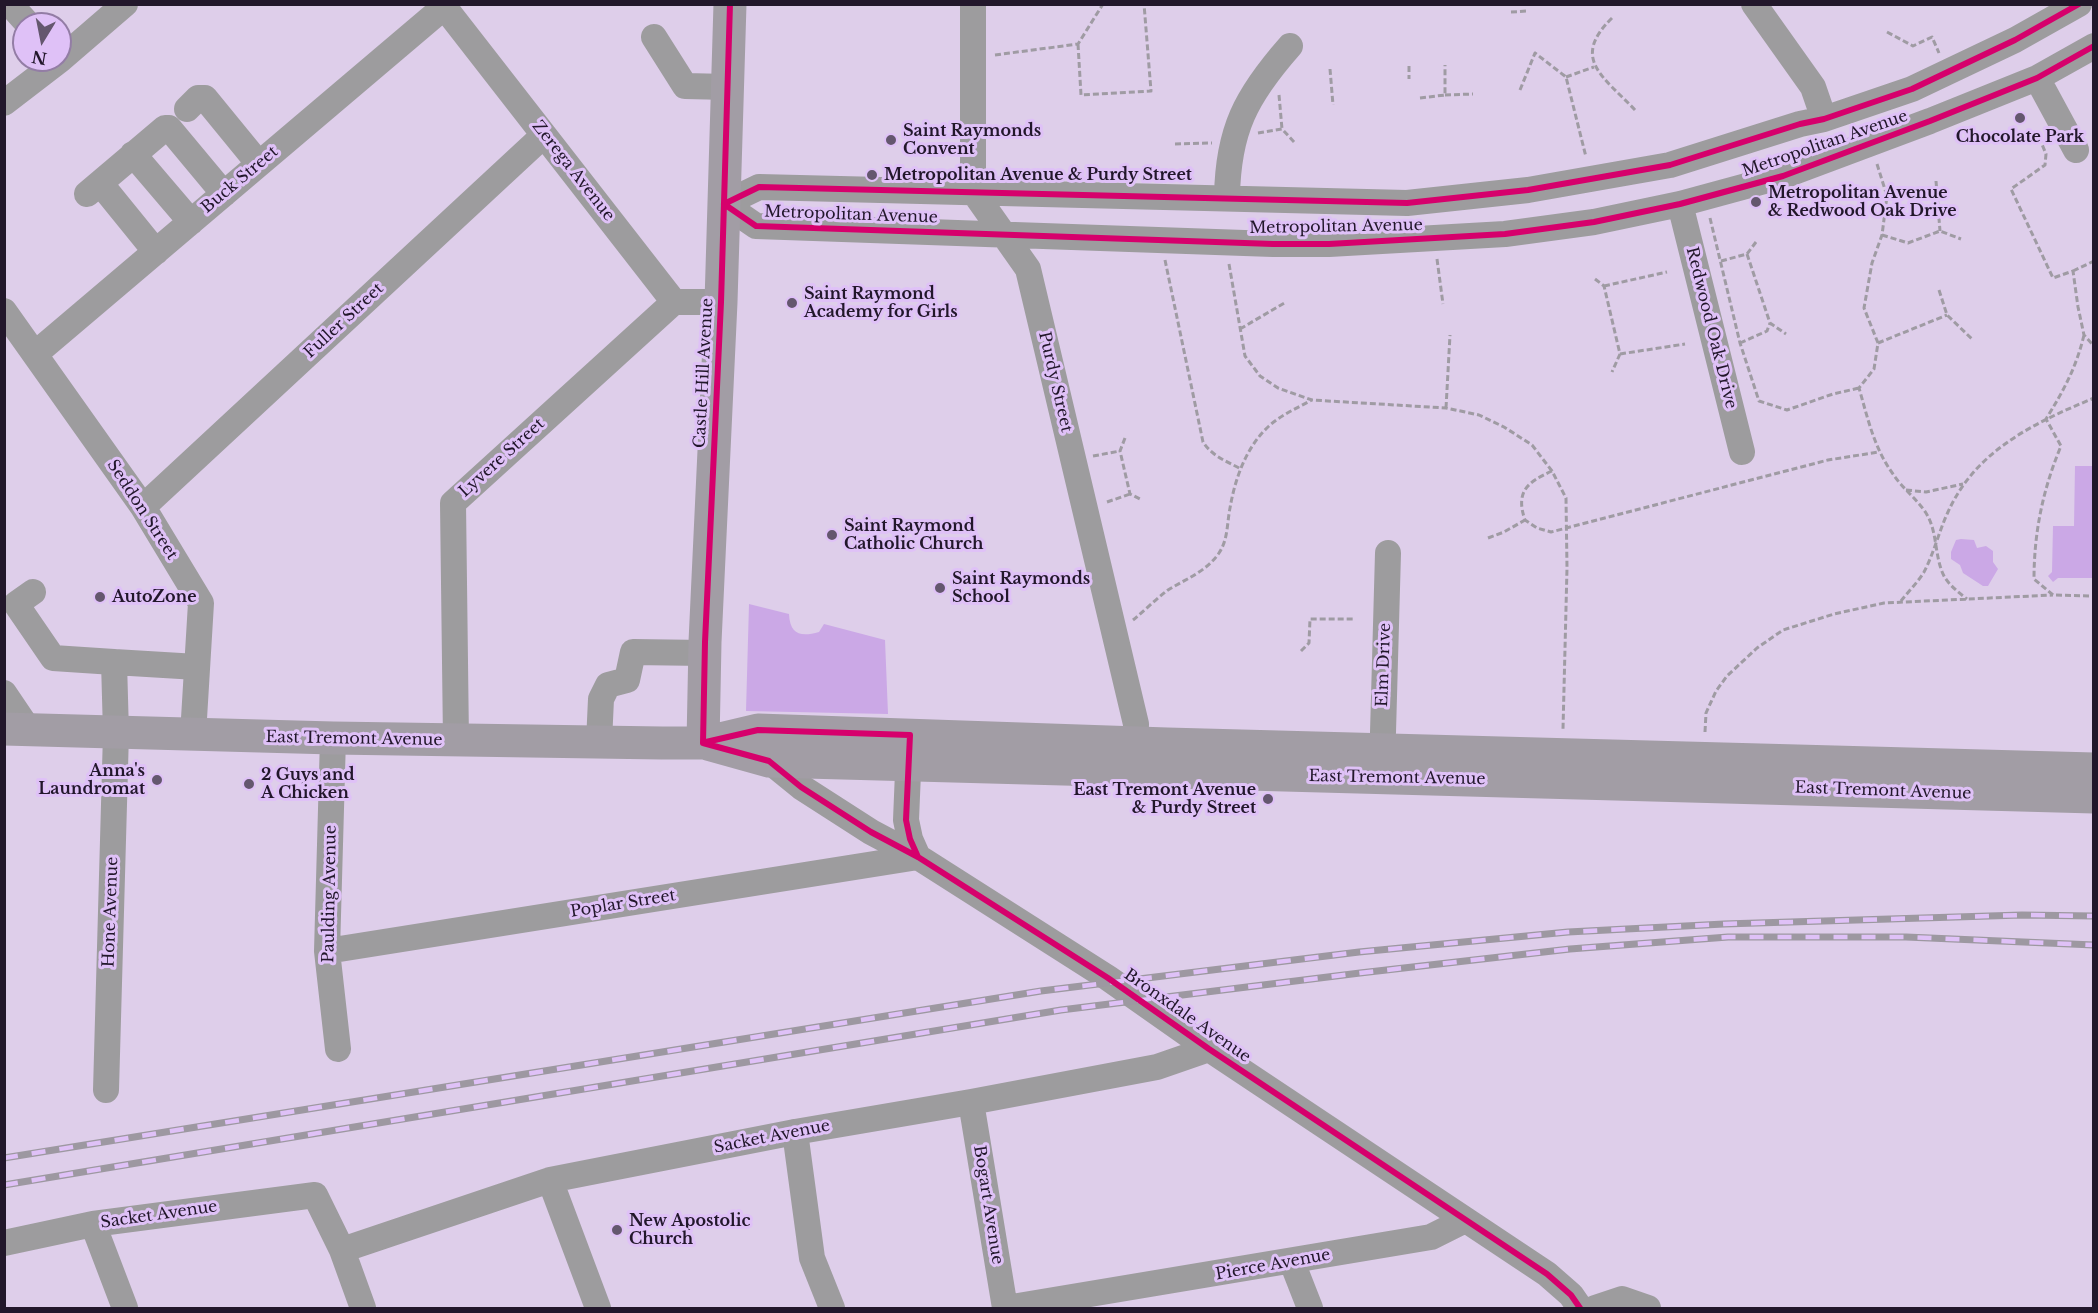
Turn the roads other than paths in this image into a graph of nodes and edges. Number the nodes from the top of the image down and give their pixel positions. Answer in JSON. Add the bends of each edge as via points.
{"nodes":[{"id":1,"x":125,"y":4,"type":"edge"},
{"id":2,"x":730,"y":4,"type":"edge"},
{"id":3,"x":973,"y":4,"type":"edge"},
{"id":4,"x":1754,"y":4,"type":"edge"},
{"id":5,"x":2079,"y":4,"type":"edge"},
{"id":6,"x":443,"y":6,"type":"edge"},
{"id":7,"x":654,"y":37,"type":"dead end"},
{"id":8,"x":1290,"y":46,"type":"dead end"},
{"id":9,"x":2094,"y":46,"type":"edge"},
{"id":10,"x":72,"y":50,"type":"edge"},
{"id":11,"x":44,"y":72,"type":"edge"},
{"id":12,"x":2037,"y":78,"type":"junction"},
{"id":13,"x":728,"y":87,"type":"junction"},
{"id":14,"x":1916,"y":88,"type":"junction"},
{"id":15,"x":4,"y":103,"type":"edge"},
{"id":16,"x":187,"y":110,"type":"dead end"},
{"id":17,"x":1824,"y":119,"type":"junction"},
{"id":18,"x":1930,"y":121,"type":"junction"},
{"id":19,"x":544,"y":135,"type":"junction"},
{"id":20,"x":2076,"y":150,"type":"dead end"},
{"id":21,"x":134,"y":154,"type":"junction"},
{"id":22,"x":259,"y":164,"type":"junction"},
{"id":23,"x":973,"y":191,"type":"junction"},
{"id":24,"x":224,"y":194,"type":"junction"},
{"id":25,"x":1227,"y":197,"type":"junction"},
{"id":26,"x":1414,"y":202,"type":"junction"},
{"id":27,"x":724,"y":204,"type":"junction"},
{"id":28,"x":1680,"y":204,"type":"junction"},
{"id":29,"x":190,"y":222,"type":"junction"},
{"id":30,"x":1003,"y":234,"type":"junction"},
{"id":31,"x":1416,"y":240,"type":"junction"},
{"id":32,"x":156,"y":252,"type":"junction"},
{"id":33,"x":674,"y":302,"type":"junction"},
{"id":34,"x":721,"y":302,"type":"junction"},
{"id":35,"x":4,"y":310,"type":"edge"},
{"id":36,"x":35,"y":354,"type":"junction"},
{"id":37,"x":1742,"y":452,"type":"dead end"},
{"id":38,"x":144,"y":507,"type":"junction"},
{"id":39,"x":1388,"y":554,"type":"dead end"},
{"id":40,"x":33,"y":592,"type":"dead end"},
{"id":41,"x":705,"y":653,"type":"junction"},
{"id":42,"x":114,"y":662,"type":"junction"},
{"id":43,"x":197,"y":667,"type":"junction"},
{"id":44,"x":4,"y":693,"type":"edge"},
{"id":45,"x":17,"y":729,"type":"edge"},
{"id":46,"x":116,"y":733,"type":"junction"},
{"id":47,"x":193,"y":735,"type":"junction"},
{"id":48,"x":333,"y":738,"type":"junction"},
{"id":49,"x":456,"y":741,"type":"junction"},
{"id":50,"x":599,"y":742,"type":"junction"},
{"id":51,"x":703,"y":743,"type":"junction"},
{"id":52,"x":909,"y":750,"type":"junction"},
{"id":53,"x":1135,"y":757,"type":"junction"},
{"id":54,"x":769,"y":761,"type":"junction"},
{"id":55,"x":1382,"y":763,"type":"junction"},
{"id":56,"x":2094,"y":769,"type":"edge"},
{"id":57,"x":1893,"y":778,"type":"junction"},
{"id":58,"x":2094,"y":797,"type":"edge"},
{"id":59,"x":918,"y":857,"type":"junction"},
{"id":60,"x":327,"y":951,"type":"junction"},
{"id":61,"x":338,"y":1049,"type":"dead end"},
{"id":62,"x":1209,"y":1049,"type":"junction"},
{"id":63,"x":106,"y":1090,"type":"dead end"},
{"id":64,"x":971,"y":1102,"type":"junction"},
{"id":65,"x":795,"y":1132,"type":"junction"},
{"id":66,"x":550,"y":1180,"type":"junction"},
{"id":67,"x":1465,"y":1220,"type":"junction"},
{"id":68,"x":93,"y":1224,"type":"junction"},
{"id":69,"x":4,"y":1243,"type":"edge"},
{"id":70,"x":342,"y":1250,"type":"junction"},
{"id":71,"x":1292,"y":1262,"type":"junction"},
{"id":72,"x":1076,"y":1305,"type":"edge"},
{"id":73,"x":125,"y":1308,"type":"edge"},
{"id":74,"x":363,"y":1308,"type":"edge"},
{"id":75,"x":598,"y":1308,"type":"edge"},
{"id":76,"x":832,"y":1308,"type":"edge"},
{"id":77,"x":1006,"y":1308,"type":"edge"},
{"id":78,"x":1310,"y":1308,"type":"edge"},
{"id":79,"x":1580,"y":1308,"type":"edge"},
{"id":80,"x":1595,"y":1308,"type":"edge"},
{"id":81,"x":1648,"y":1308,"type":"edge"}],
"edges":[{"from":1,"to":10,"type":"street"},
{"from":2,"to":13,"type":"main road","name":"Castle Hill Avenue"},
{"from":3,"to":23,"type":"street"},
{"from":4,"to":17,"type":"street","via":[[1813,87]]},
{"from":5,"to":14,"type":"street","name":"Metropolitan Avenue"},
{"from":6,"to":19,"type":"street","name":"Zerega Avenue"},
{"from":6,"to":22,"type":"street","name":"Buck Street"},
{"from":7,"to":13,"type":"street","via":[[685,87]]},
{"from":8,"to":25,"type":"street","via":[[1251,95],[1234,134]]},
{"from":9,"to":12,"type":"street","name":"Metropolitan Avenue"},
{"from":11,"to":15,"type":"street"},
{"from":12,"to":18,"type":"street","name":"Metropolitan Avenue"},
{"from":12,"to":20,"type":"street"},
{"from":13,"to":27,"type":"main road","name":"Castle Hill Avenue"},
{"from":14,"to":17,"type":"street","name":"Metropolitan Avenue"},
{"from":14,"to":18,"type":"street"},
{"from":16,"to":22,"type":"street","via":[[198,98],[205,98]]},
{"from":17,"to":26,"type":"street","name":"Metropolitan Avenue","via":[[1670,165],[1528,190]]},
{"from":18,"to":28,"type":"street","name":"Metropolitan Avenue","via":[[1783,176]]},
{"from":19,"to":33,"type":"street","name":"Zerega Avenue"},
{"from":19,"to":38,"type":"street","name":"Fuller Street"},
{"from":21,"to":24,"type":"street","via":[[161,129],[169,128]]},
{"from":21,"to":29,"type":"street"},
{"from":21,"to":32,"type":"street","via":[[93,189]]},
{"from":22,"to":24,"type":"street","name":"Buck Street"},
{"from":23,"to":25,"type":"street","name":"Metropolitan Avenue"},
{"from":23,"to":27,"type":"street","name":"Metropolitan Avenue","via":[[759,187]]},
{"from":23,"to":30,"type":"street","name":"Purdy Street"},
{"from":24,"to":29,"type":"street","name":"Buck Street"},
{"from":25,"to":26,"type":"street","name":"Metropolitan Avenue"},
{"from":26,"to":31,"type":"street"},
{"from":27,"to":30,"type":"street","name":"Metropolitan Avenue","via":[[756,226]]},
{"from":27,"to":34,"type":"main road","name":"Castle Hill Avenue"},
{"from":28,"to":31,"type":"street","name":"Metropolitan Avenue","via":[[1594,222]]},
{"from":28,"to":37,"type":"street","name":"Redwood Oak Drive"},
{"from":29,"to":32,"type":"street","name":"Buck Street"},
{"from":30,"to":31,"type":"street","name":"Metropolitan Avenue","via":[[1274,244]]},
{"from":30,"to":53,"type":"street","name":"Purdy Street","via":[[1028,269],[1136,724]]},
{"from":32,"to":36,"type":"street","name":"Buck Street"},
{"from":33,"to":34,"type":"street"},
{"from":33,"to":49,"type":"street","name":"Lyvere Street","via":[[453,503]]},
{"from":34,"to":41,"type":"main road","name":"Castle Hill Avenue"},
{"from":35,"to":36,"type":"street","name":"Seddon Street"},
{"from":36,"to":38,"type":"street","name":"Seddon Street"},
{"from":38,"to":43,"type":"street","name":"Seddon Street","via":[[201,603]]},
{"from":39,"to":55,"type":"street","name":"Elm Drive"},
{"from":40,"to":42,"type":"street","via":[[16,604],[53,658]]},
{"from":41,"to":50,"type":"street","via":[[633,652],[627,680],[608,685],[601,699]]},
{"from":41,"to":51,"type":"main road","name":"Castle Hill Avenue"},
{"from":42,"to":43,"type":"street"},
{"from":42,"to":46,"type":"street","name":"Hone Avenue"},
{"from":43,"to":47,"type":"street","name":"Seddon Street"},
{"from":44,"to":45,"type":"street"},
{"from":45,"to":46,"type":"main road","name":"East Tremont Avenue"},
{"from":46,"to":47,"type":"main road","name":"East Tremont Avenue"},
{"from":46,"to":63,"type":"street","name":"Hone Avenue"},
{"from":47,"to":48,"type":"main road","name":"East Tremont Avenue"},
{"from":48,"to":49,"type":"main road","name":"East Tremont Avenue"},
{"from":48,"to":60,"type":"street","name":"Paulding Avenue"},
{"from":49,"to":50,"type":"main road","name":"East Tremont Avenue"},
{"from":50,"to":51,"type":"main road","name":"East Tremont Avenue"},
{"from":51,"to":52,"type":"main road","name":"East Tremont Avenue","via":[[758,730]]},
{"from":51,"to":54,"type":"main road","name":"East Tremont Avenue"},
{"from":52,"to":53,"type":"main road","name":"East Tremont Avenue"},
{"from":52,"to":54,"type":"main road","name":"East Tremont Avenue"},
{"from":52,"to":59,"type":"street","via":[[906,820]]},
{"from":53,"to":55,"type":"main road","name":"East Tremont Avenue"},
{"from":54,"to":59,"type":"street","name":"Bronxdale Avenue","via":[[801,787]]},
{"from":55,"to":57,"type":"main road","name":"East Tremont Avenue"},
{"from":56,"to":57,"type":"main road","name":"East Tremont Avenue"},
{"from":57,"to":58,"type":"main road","name":"East Tremont Avenue"},
{"from":59,"to":60,"type":"street","name":"Poplar Street"},
{"from":59,"to":62,"type":"street","name":"Bronxdale Avenue","via":[[1108,978]]},
{"from":60,"to":61,"type":"street","name":"Paulding Avenue"},
{"from":62,"to":64,"type":"street","name":"Sacket Avenue","via":[[1157,1067]]},
{"from":62,"to":67,"type":"street","name":"Bronxdale Avenue"},
{"from":64,"to":65,"type":"street","name":"Sacket Avenue"},
{"from":64,"to":77,"type":"street","name":"Bogart Avenue"},
{"from":65,"to":66,"type":"street","name":"Sacket Avenue"},
{"from":65,"to":76,"type":"street","via":[[812,1258]]},
{"from":66,"to":70,"type":"street","name":"Sacket Avenue"},
{"from":66,"to":75,"type":"street"},
{"from":67,"to":71,"type":"street","name":"Pierce Avenue","via":[[1431,1237]]},
{"from":67,"to":79,"type":"street","name":"Bronxdale Avenue","via":[[1547,1274]]},
{"from":68,"to":69,"type":"street","name":"Sacket Avenue"},
{"from":68,"to":70,"type":"street","name":"Sacket Avenue","via":[[315,1195]]},
{"from":68,"to":73,"type":"street"},
{"from":70,"to":74,"type":"street"},
{"from":71,"to":72,"type":"street","name":"Pierce Avenue"},
{"from":71,"to":78,"type":"street"},
{"from":72,"to":77,"type":"street","name":"Pierce Avenue"},
{"from":80,"to":81,"type":"street","via":[[1622,1299]]}]}
